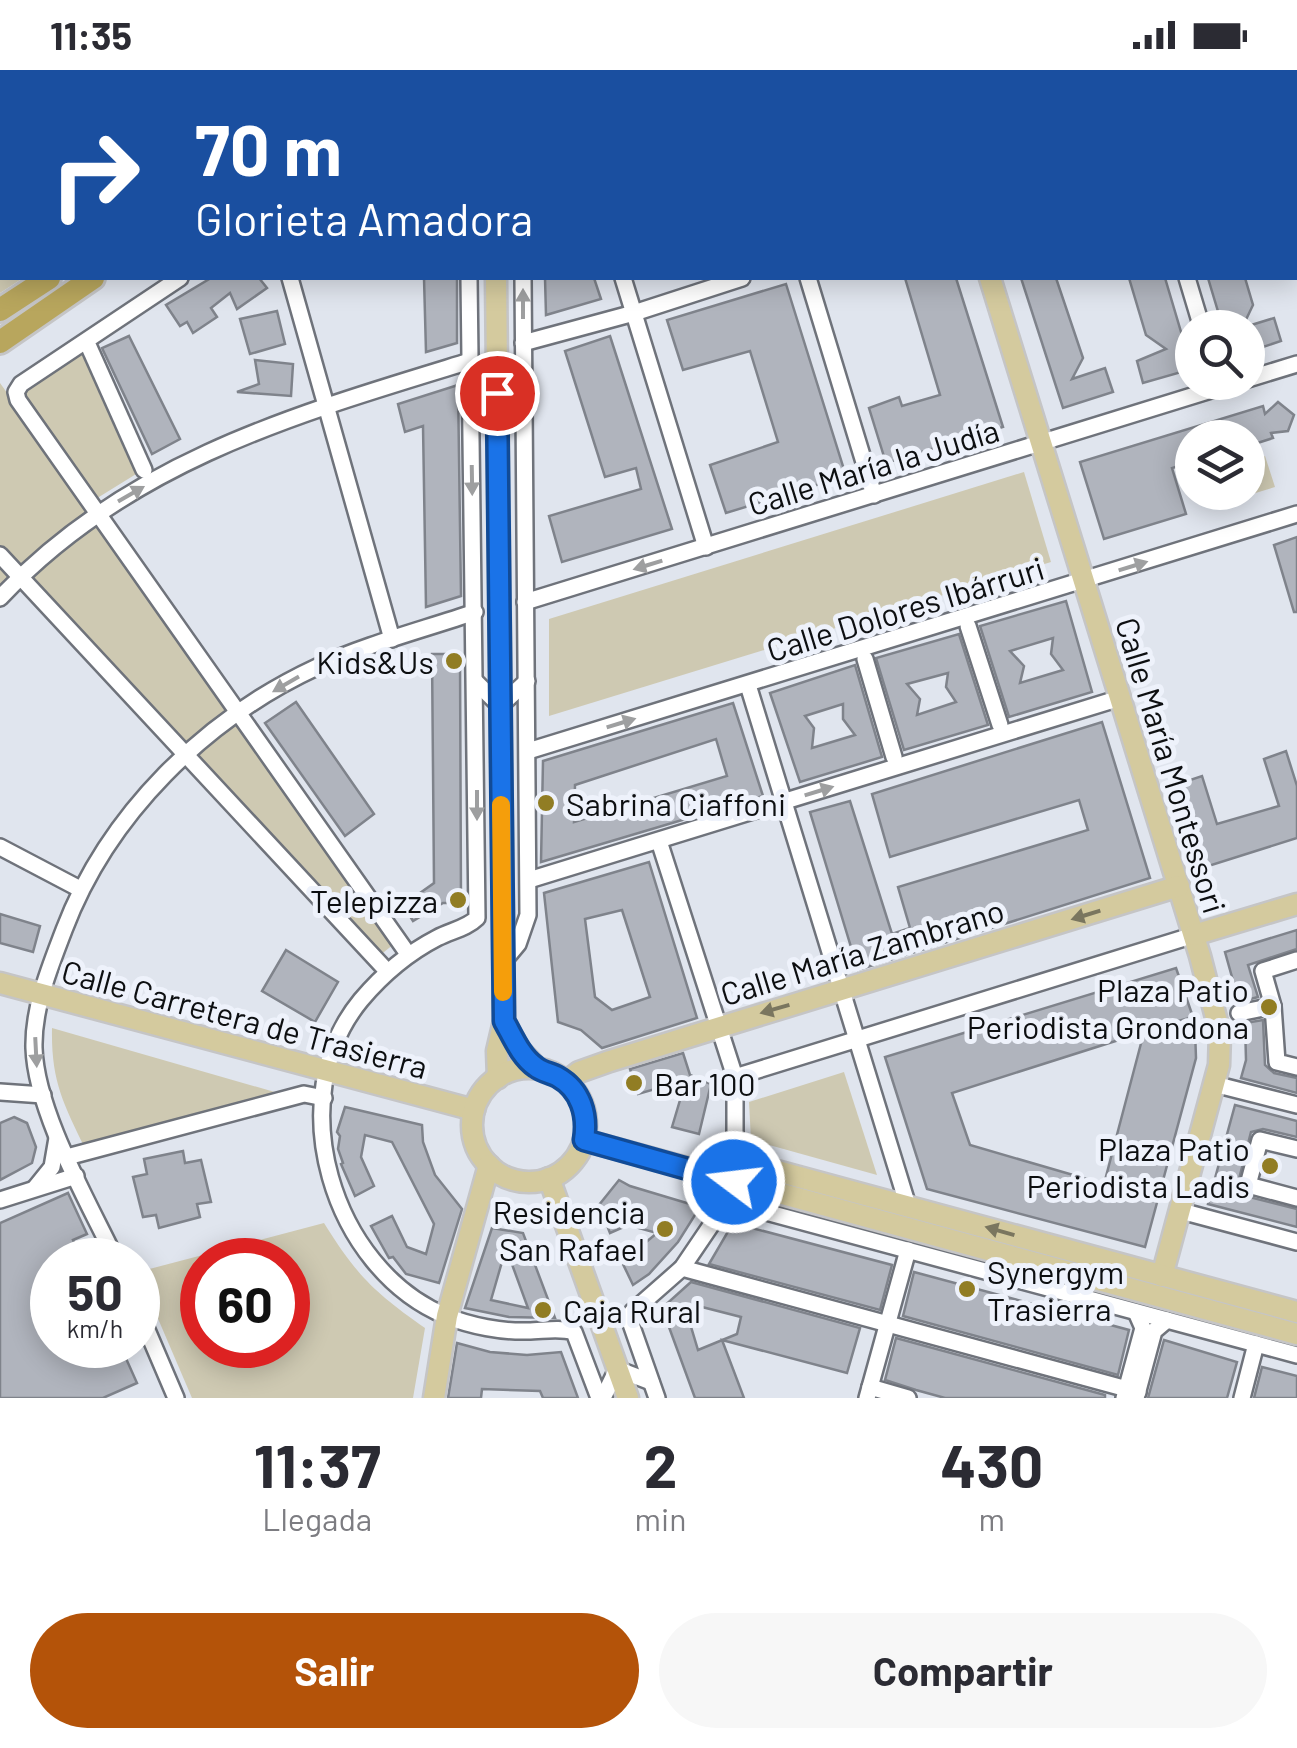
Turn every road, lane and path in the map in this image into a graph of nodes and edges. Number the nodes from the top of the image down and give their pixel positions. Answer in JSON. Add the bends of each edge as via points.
{"nodes":[{"id":1,"x":47,"y":280,"type":"edge"},
{"id":2,"x":90,"y":280,"type":"edge"},
{"id":3,"x":177,"y":280,"type":"edge"},
{"id":4,"x":291,"y":280,"type":"edge"},
{"id":5,"x":469,"y":280,"type":"edge"},
{"id":6,"x":496,"y":280,"type":"edge"},
{"id":7,"x":523,"y":280,"type":"edge"},
{"id":8,"x":623,"y":280,"type":"edge"},
{"id":9,"x":736,"y":280,"type":"edge"},
{"id":10,"x":809,"y":280,"type":"edge"},
{"id":11,"x":991,"y":280,"type":"edge"},
{"id":12,"x":1188,"y":280,"type":"edge"},
{"id":13,"x":0,"y":310,"type":"edge"},
{"id":14,"x":1197,"y":310,"type":"edge"},
{"id":15,"x":634,"y":312,"type":"junction"},
{"id":16,"x":0,"y":342,"type":"edge"},
{"id":17,"x":523,"y":343,"type":"junction"},
{"id":18,"x":89,"y":348,"type":"dead end"},
{"id":19,"x":470,"y":361,"type":"junction"},
{"id":20,"x":1297,"y":364,"type":"edge"},
{"id":21,"x":1265,"y":374,"type":"edge"},
{"id":22,"x":1175,"y":400,"type":"edge"},
{"id":23,"x":327,"y":404,"type":"junction"},
{"id":24,"x":1042,"y":443,"type":"junction"},
{"id":25,"x":144,"y":470,"type":"dead end"},
{"id":26,"x":874,"y":495,"type":"junction"},
{"id":27,"x":98,"y":514,"type":"junction"},
{"id":28,"x":1297,"y":514,"type":"edge"},
{"id":29,"x":706,"y":546,"type":"junction"},
{"id":30,"x":0,"y":555,"type":"edge"},
{"id":31,"x":19,"y":577,"type":"junction"},
{"id":32,"x":1084,"y":581,"type":"junction"},
{"id":33,"x":0,"y":598,"type":"edge"},
{"id":34,"x":526,"y":602,"type":"junction"},
{"id":35,"x":475,"y":612,"type":"junction"},
{"id":36,"x":968,"y":626,"type":"dead end"},
{"id":37,"x":392,"y":639,"type":"junction"},
{"id":38,"x":864,"y":659,"type":"dead end"},
{"id":39,"x":476,"y":682,"type":"junction"},
{"id":40,"x":527,"y":682,"type":"junction"},
{"id":41,"x":748,"y":685,"type":"junction"},
{"id":42,"x":1120,"y":698,"type":"junction"},
{"id":43,"x":500,"y":706,"type":"junction"},
{"id":44,"x":238,"y":713,"type":"junction"},
{"id":45,"x":1000,"y":725,"type":"dead end"},
{"id":46,"x":528,"y":751,"type":"junction"},
{"id":47,"x":184,"y":754,"type":"junction"},
{"id":48,"x":894,"y":758,"type":"dead end"},
{"id":49,"x":786,"y":802,"type":"junction"},
{"id":50,"x":658,"y":841,"type":"junction"},
{"id":51,"x":0,"y":847,"type":"edge"},
{"id":52,"x":529,"y":880,"type":"junction"},
{"id":53,"x":1179,"y":886,"type":"junction"},
{"id":54,"x":80,"y":889,"type":"junction"},
{"id":55,"x":1297,"y":904,"type":"edge"},
{"id":56,"x":1194,"y":936,"type":"junction"},
{"id":57,"x":408,"y":954,"type":"junction"},
{"id":58,"x":1297,"y":960,"type":"edge"},
{"id":59,"x":503,"y":962,"type":"junction"},
{"id":60,"x":387,"y":971,"type":"junction"},
{"id":61,"x":0,"y":983,"type":"edge"},
{"id":62,"x":841,"y":990,"type":"junction"},
{"id":63,"x":41,"y":994,"type":"junction"},
{"id":64,"x":1273,"y":1006,"type":"junction"},
{"id":65,"x":1239,"y":1013,"type":"dead end"},
{"id":66,"x":504,"y":1021,"type":"junction"},
{"id":67,"x":718,"y":1026,"type":"junction"},
{"id":68,"x":858,"y":1040,"type":"junction"},
{"id":69,"x":1297,"y":1067,"type":"edge"},
{"id":70,"x":538,"y":1070,"type":"junction"},
{"id":71,"x":328,"y":1071,"type":"junction"},
{"id":72,"x":498,"y":1078,"type":"junction"},
{"id":73,"x":735,"y":1078,"type":"junction"},
{"id":74,"x":566,"y":1082,"type":"junction"},
{"id":75,"x":1214,"y":1084,"type":"junction"},
{"id":76,"x":0,"y":1092,"type":"edge"},
{"id":77,"x":44,"y":1095,"type":"junction"},
{"id":78,"x":324,"y":1098,"type":"junction"},
{"id":79,"x":1297,"y":1106,"type":"edge"},
{"id":80,"x":474,"y":1110,"type":"junction"},
{"id":81,"x":56,"y":1129,"type":"junction"},
{"id":82,"x":584,"y":1140,"type":"junction"},
{"id":83,"x":1297,"y":1150,"type":"edge"},
{"id":84,"x":67,"y":1157,"type":"junction"},
{"id":85,"x":489,"y":1165,"type":"junction"},
{"id":86,"x":776,"y":1171,"type":"junction"},
{"id":87,"x":76,"y":1176,"type":"junction"},
{"id":88,"x":549,"y":1178,"type":"junction"},
{"id":89,"x":734,"y":1182,"type":"junction"},
{"id":90,"x":756,"y":1188,"type":"junction"},
{"id":91,"x":29,"y":1192,"type":"junction"},
{"id":92,"x":1297,"y":1198,"type":"edge"},
{"id":93,"x":0,"y":1200,"type":"edge"},
{"id":94,"x":908,"y":1206,"type":"junction"},
{"id":95,"x":1181,"y":1210,"type":"junction"},
{"id":96,"x":796,"y":1220,"type":"junction"},
{"id":97,"x":106,"y":1238,"type":"edge"},
{"id":98,"x":1297,"y":1242,"type":"edge"},
{"id":99,"x":908,"y":1250,"type":"junction"},
{"id":100,"x":1110,"y":1262,"type":"junction"},
{"id":101,"x":682,"y":1268,"type":"junction"},
{"id":102,"x":1077,"y":1276,"type":"junction"},
{"id":103,"x":1162,"y":1276,"type":"junction"},
{"id":104,"x":1216,"y":1290,"type":"junction"},
{"id":105,"x":1095,"y":1300,"type":"junction"},
{"id":106,"x":1136,"y":1312,"type":"junction"},
{"id":107,"x":1297,"y":1312,"type":"edge"},
{"id":108,"x":446,"y":1316,"type":"junction"},
{"id":109,"x":1232,"y":1318,"type":"junction"},
{"id":110,"x":1167,"y":1320,"type":"junction"},
{"id":111,"x":888,"y":1324,"type":"junction"},
{"id":112,"x":1200,"y":1329,"type":"junction"},
{"id":113,"x":1297,"y":1334,"type":"edge"},
{"id":114,"x":1256,"y":1344,"type":"junction"},
{"id":115,"x":1297,"y":1356,"type":"edge"},
{"id":116,"x":160,"y":1361,"type":"edge"},
{"id":117,"x":617,"y":1369,"type":"junction"},
{"id":118,"x":651,"y":1382,"type":"junction"},
{"id":119,"x":868,"y":1393,"type":"edge"},
{"id":120,"x":1131,"y":1394,"type":"edge"},
{"id":121,"x":176,"y":1398,"type":"edge"},
{"id":122,"x":434,"y":1398,"type":"edge"},
{"id":123,"x":601,"y":1398,"type":"edge"},
{"id":124,"x":628,"y":1398,"type":"edge"},
{"id":125,"x":657,"y":1398,"type":"edge"},
{"id":126,"x":908,"y":1398,"type":"edge"},
{"id":127,"x":1242,"y":1398,"type":"edge"}],
"edges":[{"from":1,"to":13,"type":"highway"},
{"from":2,"to":16,"type":"highway"},
{"from":3,"to":27,"type":"street","via":[[16,392]]},
{"from":4,"to":23,"type":"street"},
{"from":5,"to":19,"type":"street"},
{"from":6,"to":43,"type":"main road"},
{"from":17,"to":7,"type":"street","one_way":true},
{"from":8,"to":15,"type":"street"},
{"from":9,"to":15,"type":"street"},
{"from":10,"to":26,"type":"street"},
{"from":11,"to":24,"type":"main road","name":"Calle María Montessori"},
{"from":12,"to":14,"type":"street"},
{"from":15,"to":17,"type":"street"},
{"from":15,"to":29,"type":"street"},
{"from":17,"to":34,"type":"street"},
{"from":18,"to":25,"type":"street"},
{"from":19,"to":23,"type":"street"},
{"from":19,"to":35,"type":"street","one_way":true},
{"from":20,"to":21,"type":"street"},
{"from":22,"to":24,"type":"street","name":"Calle María la Judía"},
{"from":27,"to":23,"type":"street","one_way":true,"via":[[208,450]]},
{"from":23,"to":37,"type":"street"},
{"from":24,"to":26,"type":"street","name":"Calle María la Judía"},
{"from":24,"to":32,"type":"main road","name":"Calle María Montessori"},
{"from":26,"to":29,"type":"street","name":"Calle María la Judía"},
{"from":27,"to":31,"type":"street"},
{"from":27,"to":44,"type":"street"},
{"from":32,"to":28,"type":"street","name":"Calle Dolores Ibárruri","one_way":true},
{"from":29,"to":34,"type":"street","name":"Calle María la Judía","one_way":true},
{"from":30,"to":31,"type":"street"},
{"from":31,"to":33,"type":"street"},
{"from":31,"to":47,"type":"street"},
{"from":32,"to":41,"type":"street","name":"Calle Dolores Ibárruri"},
{"from":32,"to":42,"type":"main road","name":"Calle María Montessori"},
{"from":34,"to":40,"type":"street"},
{"from":35,"to":37,"type":"street"},
{"from":35,"to":39,"type":"street"},
{"from":36,"to":45,"type":"street"},
{"from":37,"to":44,"type":"street","one_way":true,"via":[[318,666]]},
{"from":38,"to":48,"type":"street"},
{"from":39,"to":43,"type":"street"},
{"from":39,"to":57,"type":"street","one_way":true,"via":[[478,914]]},
{"from":40,"to":43,"type":"street"},
{"from":40,"to":46,"type":"street"},
{"from":46,"to":41,"type":"street","name":"Calle Dolores Ibárruri","one_way":true},
{"from":41,"to":49,"type":"street"},
{"from":49,"to":42,"type":"street","one_way":true},
{"from":42,"to":53,"type":"main road","name":"Calle María Montessori"},
{"from":43,"to":59,"type":"main road"},
{"from":44,"to":47,"type":"street"},
{"from":44,"to":57,"type":"street"},
{"from":46,"to":52,"type":"street"},
{"from":47,"to":54,"type":"street"},
{"from":47,"to":60,"type":"street"},
{"from":49,"to":50,"type":"street"},
{"from":49,"to":62,"type":"street"},
{"from":50,"to":52,"type":"street"},
{"from":50,"to":67,"type":"street"},
{"from":51,"to":54,"type":"street"},
{"from":52,"to":59,"type":"street","via":[[528,916]]},
{"from":53,"to":56,"type":"main road","name":"Calle María Montessori"},
{"from":53,"to":62,"type":"main road","name":"Calle María Zambrano","one_way":true},
{"from":54,"to":63,"type":"street"},
{"from":55,"to":56,"type":"main road"},
{"from":56,"to":68,"type":"street"},
{"from":56,"to":75,"type":"main road","name":"Calle María Montessori","via":[[1220,1033]]},
{"from":57,"to":60,"type":"street"},
{"from":58,"to":64,"type":"street","via":[[1263,971]]},
{"from":59,"to":66,"type":"main road"},
{"from":60,"to":71,"type":"street","via":[[346,1022]]},
{"from":61,"to":63,"type":"main road","name":"Calle Carretera de Trasierra"},
{"from":62,"to":67,"type":"main road","name":"Calle María Zambrano","one_way":true},
{"from":62,"to":68,"type":"street"},
{"from":63,"to":71,"type":"main road","name":"Calle Carretera de Trasierra"},
{"from":63,"to":77,"type":"street","one_way":true,"via":[[34,1048]]},
{"from":64,"to":65,"type":"street"},
{"from":64,"to":69,"type":"street","via":[[1277,1062]]},
{"from":66,"to":70,"type":"main road"},
{"from":66,"to":72,"type":"main road"},
{"from":67,"to":73,"type":"street"},
{"from":67,"to":74,"type":"main road","name":"Calle María Zambrano","via":[[610,1060]]},
{"from":68,"to":73,"type":"street"},
{"from":68,"to":94,"type":"street"},
{"from":70,"to":72,"type":"main road"},
{"from":70,"to":74,"type":"main road"},
{"from":71,"to":78,"type":"street"},
{"from":71,"to":80,"type":"main road","name":"Calle Carretera de Trasierra"},
{"from":72,"to":80,"type":"main road"},
{"from":73,"to":86,"type":"street","via":[[738,1158]]},
{"from":74,"to":82,"type":"main road","via":[[584,1111]]},
{"from":75,"to":79,"type":"street"},
{"from":75,"to":95,"type":"main road","name":"Calle María Montessori"},
{"from":76,"to":77,"type":"street"},
{"from":77,"to":81,"type":"street"},
{"from":78,"to":84,"type":"street","via":[[304,1094]]},
{"from":78,"to":108,"type":"street","via":[[329,1172],[347,1221],[389,1277]]},
{"from":80,"to":85,"type":"main road","via":[[474,1139]]},
{"from":81,"to":84,"type":"street"},
{"from":81,"to":91,"type":"street","via":[[52,1167]]},
{"from":82,"to":88,"type":"main road","via":[[569,1165]]},
{"from":82,"to":89,"type":"main road"},
{"from":83,"to":92,"type":"street","via":[[1260,1140],[1248,1185]]},
{"from":84,"to":87,"type":"street"},
{"from":85,"to":88,"type":"main road","via":[[512,1180]]},
{"from":85,"to":108,"type":"main road"},
{"from":86,"to":89,"type":"main road"},
{"from":86,"to":94,"type":"main road"},
{"from":87,"to":91,"type":"street"},
{"from":87,"to":97,"type":"street"},
{"from":88,"to":117,"type":"main road"},
{"from":89,"to":90,"type":"main road"},
{"from":90,"to":96,"type":"street"},
{"from":90,"to":102,"type":"main road"},
{"from":91,"to":93,"type":"street"},
{"from":100,"to":94,"type":"main road","one_way":true},
{"from":95,"to":98,"type":"street"},
{"from":95,"to":103,"type":"main road","name":"Calle María Montessori"},
{"from":96,"to":99,"type":"street"},
{"from":96,"to":101,"type":"street","via":[[728,1205]]},
{"from":99,"to":105,"type":"street"},
{"from":99,"to":111,"type":"street"},
{"from":100,"to":102,"type":"main road"},
{"from":100,"to":103,"type":"main road"},
{"from":101,"to":111,"type":"street"},
{"from":101,"to":118,"type":"street","via":[[635,1307],[631,1319]]},
{"from":102,"to":105,"type":"street"},
{"from":102,"to":109,"type":"main road"},
{"from":103,"to":104,"type":"main road"},
{"from":104,"to":107,"type":"main road"},
{"from":104,"to":109,"type":"main road"},
{"from":105,"to":106,"type":"street"},
{"from":106,"to":110,"type":"street"},
{"from":106,"to":120,"type":"street","via":[[1144,1328]]},
{"from":108,"to":122,"type":"main road"},
{"from":108,"to":123,"type":"street","via":[[502,1330],[569,1330]]},
{"from":109,"to":112,"type":"street"},
{"from":109,"to":113,"type":"main road"},
{"from":110,"to":112,"type":"street"},
{"from":110,"to":120,"type":"street","via":[[1154,1331]]},
{"from":111,"to":119,"type":"street"},
{"from":111,"to":120,"type":"street"},
{"from":112,"to":114,"type":"street"},
{"from":114,"to":115,"type":"street"},
{"from":114,"to":127,"type":"street"},
{"from":116,"to":121,"type":"street"},
{"from":117,"to":118,"type":"street"},
{"from":117,"to":123,"type":"street"},
{"from":117,"to":124,"type":"main road"},
{"from":118,"to":125,"type":"street"},
{"from":119,"to":126,"type":"street"}]}
